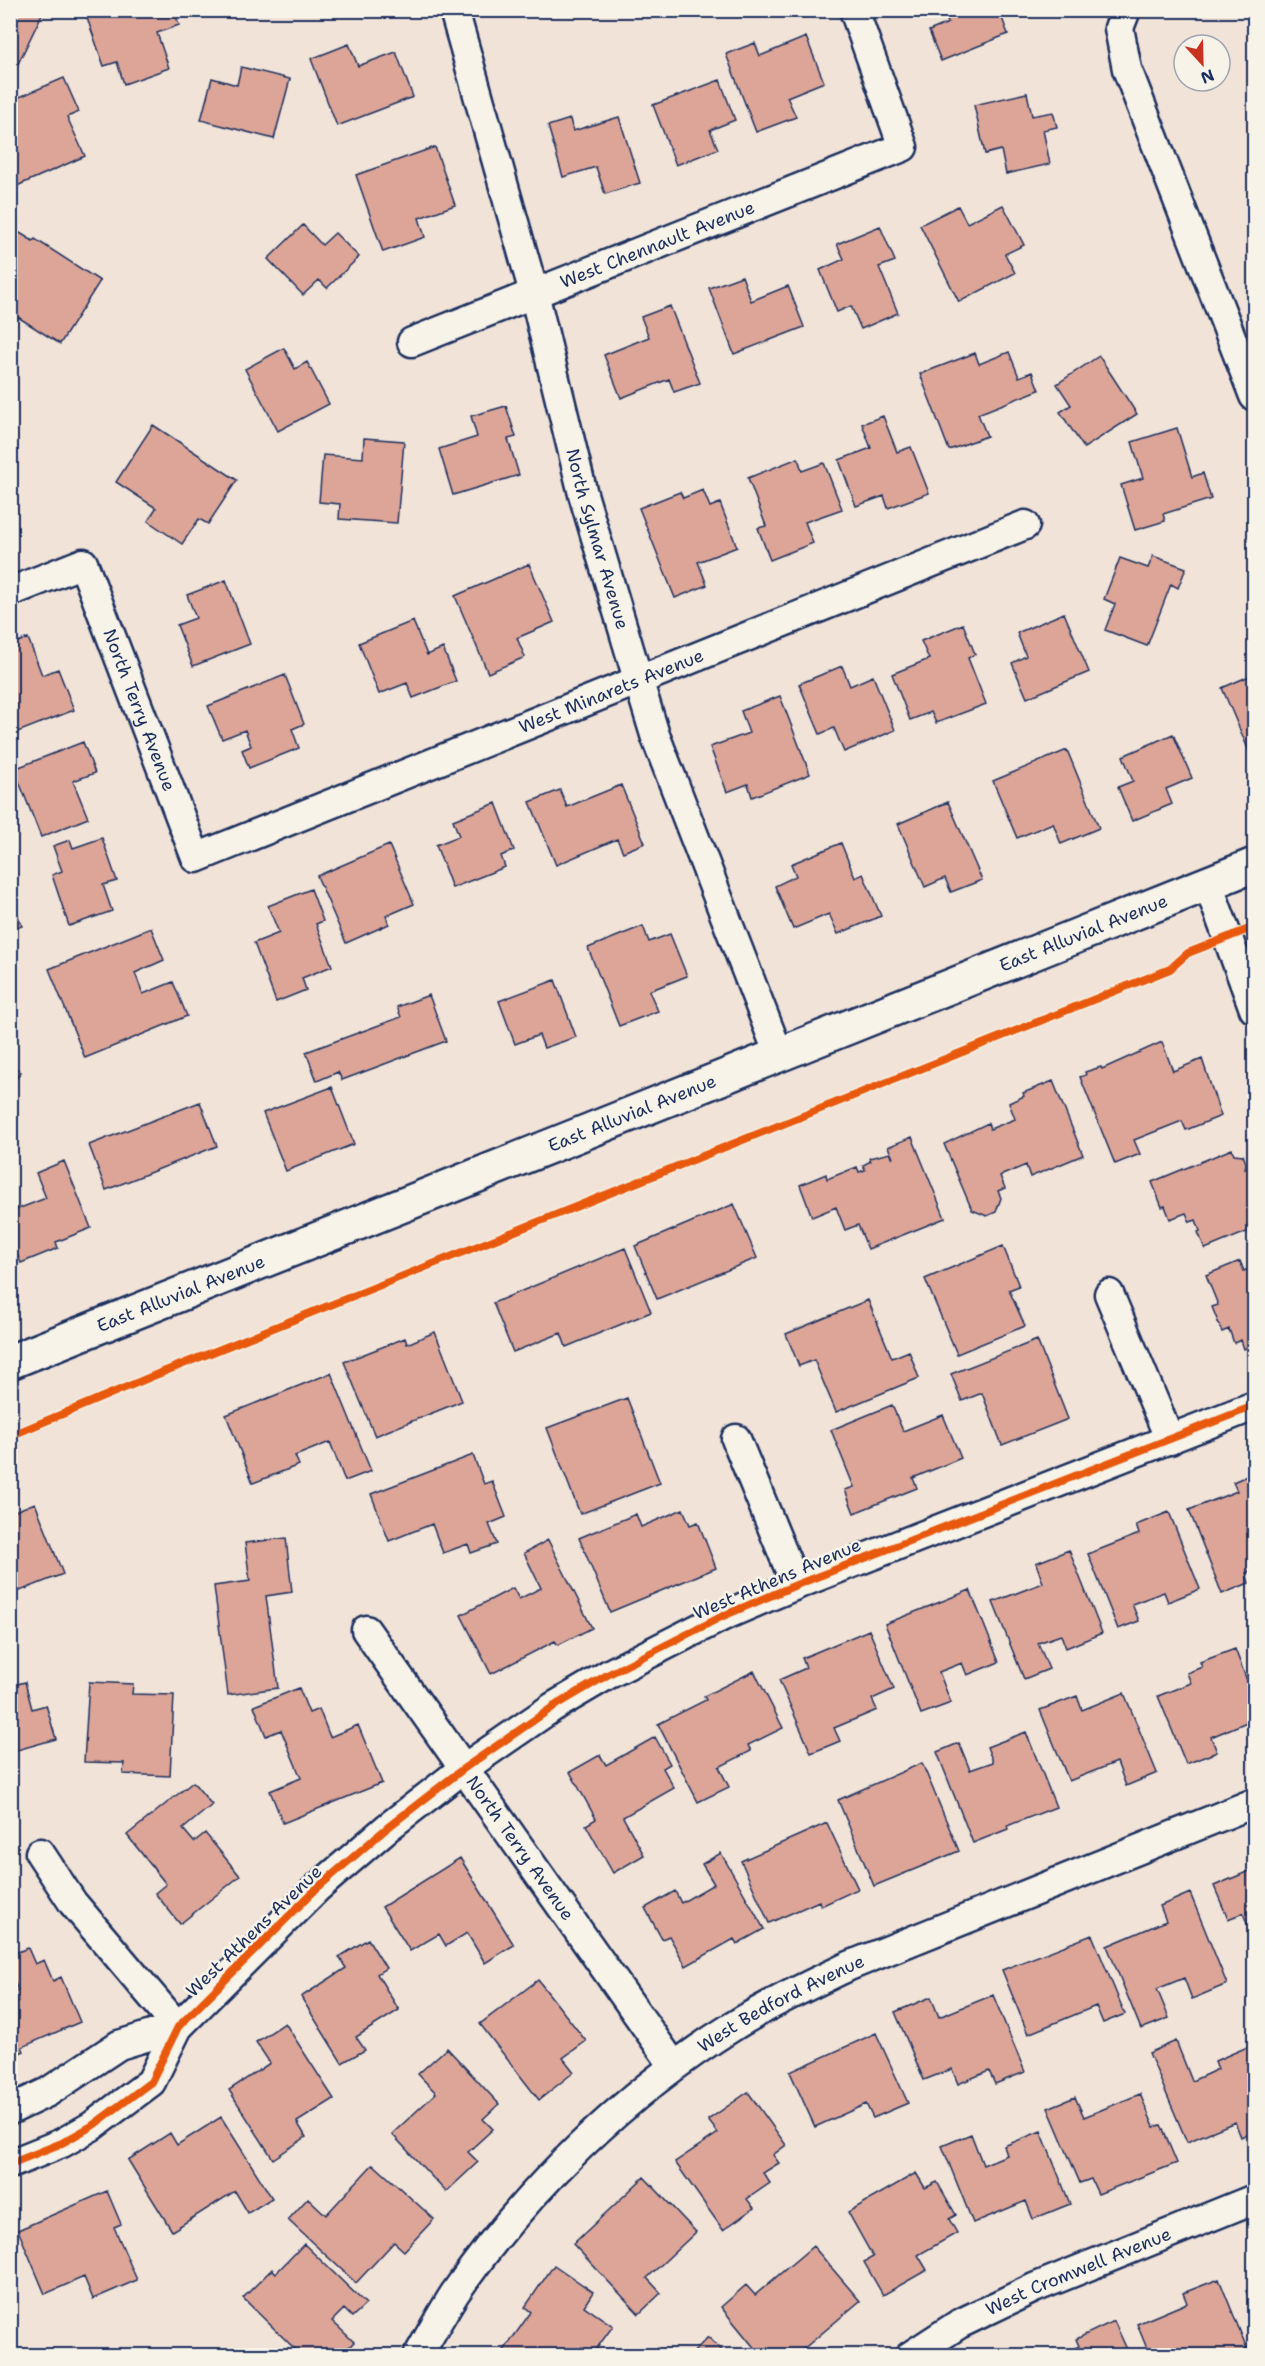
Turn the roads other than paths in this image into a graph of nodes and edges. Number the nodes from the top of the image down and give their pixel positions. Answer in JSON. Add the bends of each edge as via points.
{"nodes":[{"id":1,"x":454,"y":10,"type":"edge"},
{"id":2,"x":854,"y":10,"type":"edge"},
{"id":3,"x":1126,"y":10,"type":"edge"},
{"id":4,"x":534,"y":294,"type":"junction"},
{"id":5,"x":412,"y":342,"type":"dead end"},
{"id":6,"x":1254,"y":396,"type":"edge"},
{"id":7,"x":1025,"y":525,"type":"dead end"},
{"id":8,"x":10,"y":592,"type":"edge"},
{"id":9,"x":638,"y":679,"type":"junction"},
{"id":10,"x":196,"y":858,"type":"joint"},
{"id":11,"x":1254,"y":865,"type":"edge"},
{"id":12,"x":1208,"y":884,"type":"junction"},
{"id":13,"x":1254,"y":1010,"type":"edge"},
{"id":14,"x":779,"y":1054,"type":"junction"},
{"id":15,"x":1109,"y":1294,"type":"dead end"},
{"id":16,"x":10,"y":1362,"type":"edge"},
{"id":17,"x":1254,"y":1406,"type":"edge"},
{"id":18,"x":736,"y":1439,"type":"dead end"},
{"id":19,"x":1170,"y":1440,"type":"junction"},
{"id":20,"x":796,"y":1585,"type":"junction"},
{"id":21,"x":366,"y":1630,"type":"dead end"},
{"id":22,"x":464,"y":1769,"type":"junction"},
{"id":23,"x":1254,"y":1803,"type":"edge"},
{"id":24,"x":40,"y":1853,"type":"dead end"},
{"id":25,"x":178,"y":2027,"type":"junction"},
{"id":26,"x":674,"y":2066,"type":"junction"},
{"id":27,"x":10,"y":2110,"type":"edge"},
{"id":28,"x":10,"y":2164,"type":"edge"},
{"id":29,"x":1254,"y":2199,"type":"edge"},
{"id":30,"x":418,"y":2355,"type":"edge"},
{"id":31,"x":910,"y":2355,"type":"edge"}],
"edges":[{"from":1,"to":4,"type":"street","name":"North Sylmar Avenue"},
{"from":2,"to":4,"type":"street","name":"West Chennault Avenue","via":[[903,147]]},
{"from":3,"to":6,"type":"street","via":[[1119,28],[1127,69]]},
{"from":4,"to":5,"type":"street","name":"West Chennault Avenue"},
{"from":4,"to":9,"type":"street","name":"North Sylmar Avenue","via":[[583,494]]},
{"from":7,"to":9,"type":"street","name":"West Minarets Avenue"},
{"from":8,"to":10,"type":"street","name":"North Terry Avenue","via":[[83,563]]},
{"from":9,"to":10,"type":"street","name":"West Minarets Avenue"},
{"from":9,"to":14,"type":"street","name":"North Sylmar Avenue"},
{"from":11,"to":12,"type":"street","name":"East Alluvial Avenue"},
{"from":12,"to":13,"type":"street"},
{"from":12,"to":14,"type":"street","name":"East Alluvial Avenue"},
{"from":14,"to":16,"type":"street","name":"East Alluvial Avenue"},
{"from":15,"to":19,"type":"street"},
{"from":17,"to":19,"type":"street","name":"West Athens Avenue"},
{"from":18,"to":20,"type":"street"},
{"from":19,"to":20,"type":"street","name":"West Athens Avenue"},
{"from":20,"to":22,"type":"street","name":"West Athens Avenue","via":[[723,1616],[609,1674],[553,1707]]},
{"from":21,"to":22,"type":"street","name":"North Terry Avenue"},
{"from":22,"to":25,"type":"street","name":"West Athens Avenue","via":[[316,1889]]},
{"from":22,"to":26,"type":"street","name":"North Terry Avenue"},
{"from":23,"to":26,"type":"street","name":"West Bedford Avenue","via":[[849,1966],[733,2026]]},
{"from":24,"to":25,"type":"street","via":[[73,1903]]},
{"from":25,"to":27,"type":"street","name":"West Athens Avenue","via":[[119,2045],[48,2092]]},
{"from":25,"to":28,"type":"street","name":"West Athens Avenue","via":[[151,2082],[92,2126]]},
{"from":26,"to":30,"type":"street","name":"West Bedford Avenue","via":[[603,2126],[501,2233],[455,2294]]},
{"from":29,"to":31,"type":"street","name":"West Cromwell Avenue","via":[[1034,2288],[959,2324]]}]}
